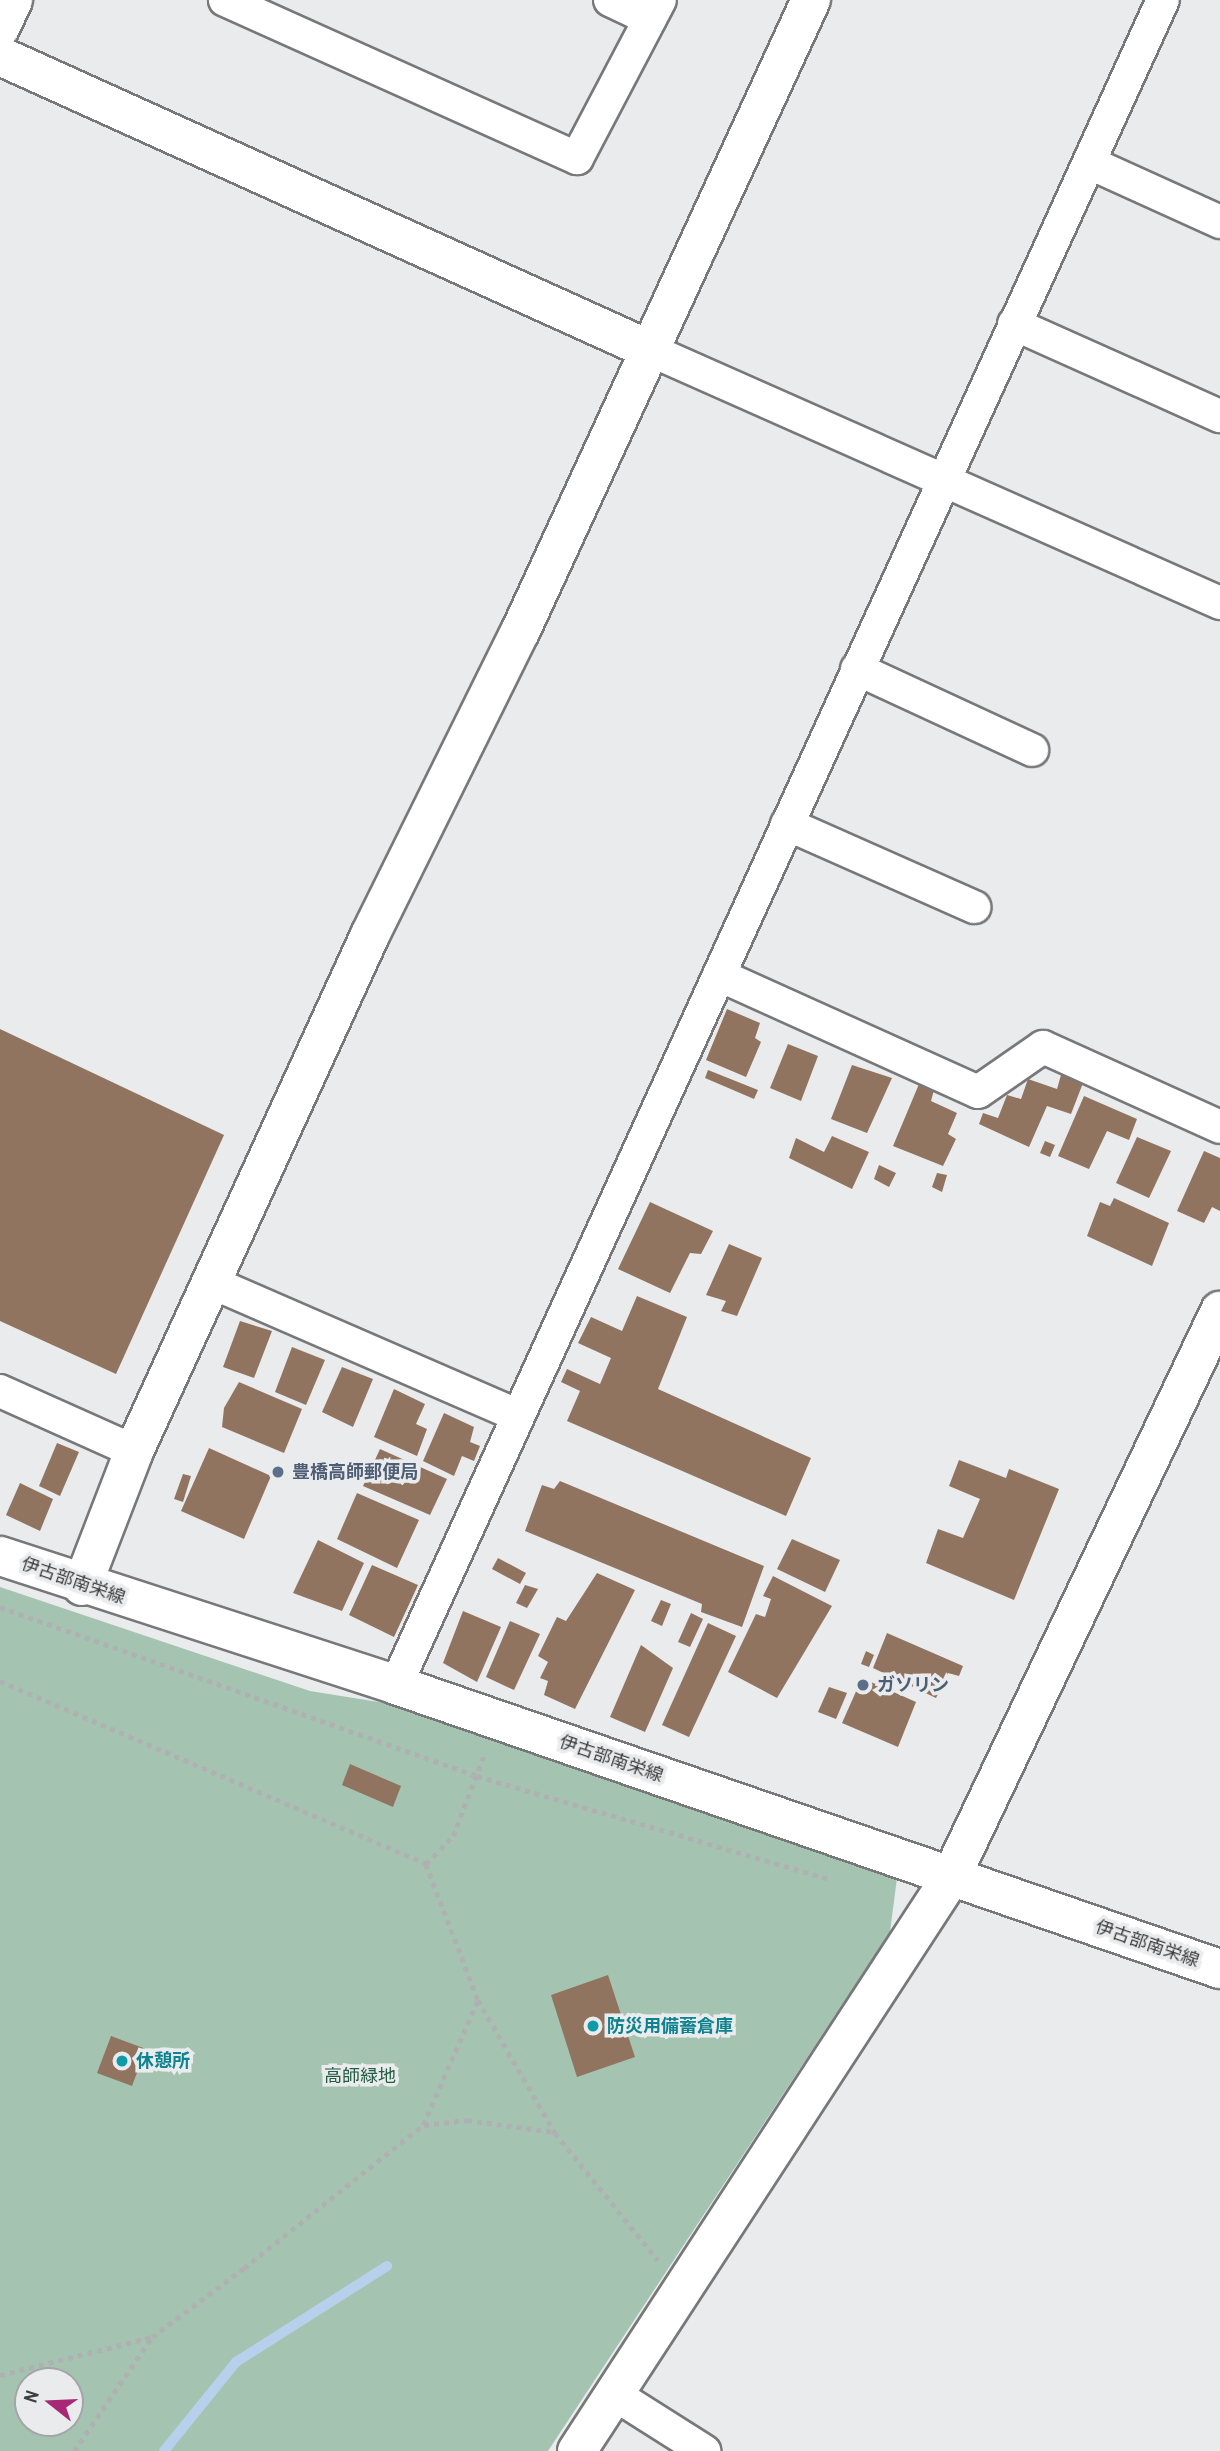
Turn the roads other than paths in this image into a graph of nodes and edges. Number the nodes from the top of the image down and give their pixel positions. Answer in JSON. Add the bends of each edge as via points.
{"nodes":[{"id":1,"x":13,"y":0,"type":"edge"},
{"id":2,"x":225,"y":0,"type":"edge"},
{"id":3,"x":610,"y":0,"type":"edge"},
{"id":4,"x":811,"y":0,"type":"edge"},
{"id":5,"x":1163,"y":0,"type":"edge"},
{"id":6,"x":655,"y":9,"type":"edge"},
{"id":7,"x":0,"y":28,"type":"edge"},
{"id":8,"x":0,"y":56,"type":"edge"},
{"id":9,"x":1090,"y":163,"type":"junction"},
{"id":10,"x":1220,"y":222,"type":"edge"},
{"id":11,"x":1014,"y":324,"type":"junction"},
{"id":12,"x":650,"y":350,"type":"junction"},
{"id":13,"x":1220,"y":416,"type":"edge"},
{"id":14,"x":943,"y":478,"type":"junction"},
{"id":15,"x":1220,"y":603,"type":"edge"},
{"id":16,"x":857,"y":669,"type":"junction"},
{"id":17,"x":1032,"y":751,"type":"dead end"},
{"id":18,"x":787,"y":824,"type":"junction"},
{"id":19,"x":974,"y":907,"type":"dead end"},
{"id":20,"x":719,"y":975,"type":"junction"},
{"id":21,"x":1220,"y":1128,"type":"edge"},
{"id":22,"x":213,"y":1283,"type":"junction"},
{"id":23,"x":1220,"y":1311,"type":"edge"},
{"id":24,"x":1209,"y":1360,"type":"edge"},
{"id":25,"x":0,"y":1391,"type":"edge"},
{"id":26,"x":514,"y":1414,"type":"junction"},
{"id":27,"x":134,"y":1451,"type":"junction"},
{"id":28,"x":0,"y":1556,"type":"edge"},
{"id":29,"x":82,"y":1586,"type":"junction"},
{"id":30,"x":396,"y":1685,"type":"junction"},
{"id":31,"x":951,"y":1877,"type":"junction"},
{"id":32,"x":1220,"y":1969,"type":"edge"},
{"id":33,"x":614,"y":2394,"type":"junction"},
{"id":34,"x":577,"y":2451,"type":"edge"},
{"id":35,"x":704,"y":2451,"type":"edge"}],
"edges":[{"from":1,"to":7,"type":"street"},
{"from":2,"to":6,"type":"street","via":[[577,158]]},
{"from":3,"to":6,"type":"street"},
{"from":4,"to":12,"type":"street"},
{"from":5,"to":9,"type":"street"},
{"from":8,"to":12,"type":"street"},
{"from":9,"to":10,"type":"street"},
{"from":9,"to":11,"type":"street"},
{"from":11,"to":13,"type":"street"},
{"from":11,"to":14,"type":"street"},
{"from":12,"to":14,"type":"street"},
{"from":12,"to":22,"type":"street","via":[[370,935]]},
{"from":14,"to":15,"type":"street"},
{"from":14,"to":16,"type":"street"},
{"from":16,"to":17,"type":"street"},
{"from":16,"to":18,"type":"street"},
{"from":18,"to":19,"type":"street"},
{"from":18,"to":20,"type":"street"},
{"from":20,"to":21,"type":"street","via":[[978,1092],[1043,1047]]},
{"from":20,"to":26,"type":"street"},
{"from":22,"to":26,"type":"street"},
{"from":22,"to":27,"type":"street"},
{"from":23,"to":24,"type":"street"},
{"from":24,"to":31,"type":"street"},
{"from":25,"to":27,"type":"street"},
{"from":26,"to":30,"type":"street"},
{"from":27,"to":29,"type":"street"},
{"from":28,"to":29,"type":"street","name":"伊古部南栄線"},
{"from":29,"to":30,"type":"street","name":"伊古部南栄線"},
{"from":30,"to":31,"type":"street","name":"伊古部南栄線"},
{"from":31,"to":32,"type":"street","name":"伊古部南栄線"},
{"from":31,"to":33,"type":"street"},
{"from":33,"to":34,"type":"street"},
{"from":33,"to":35,"type":"street"}]}
